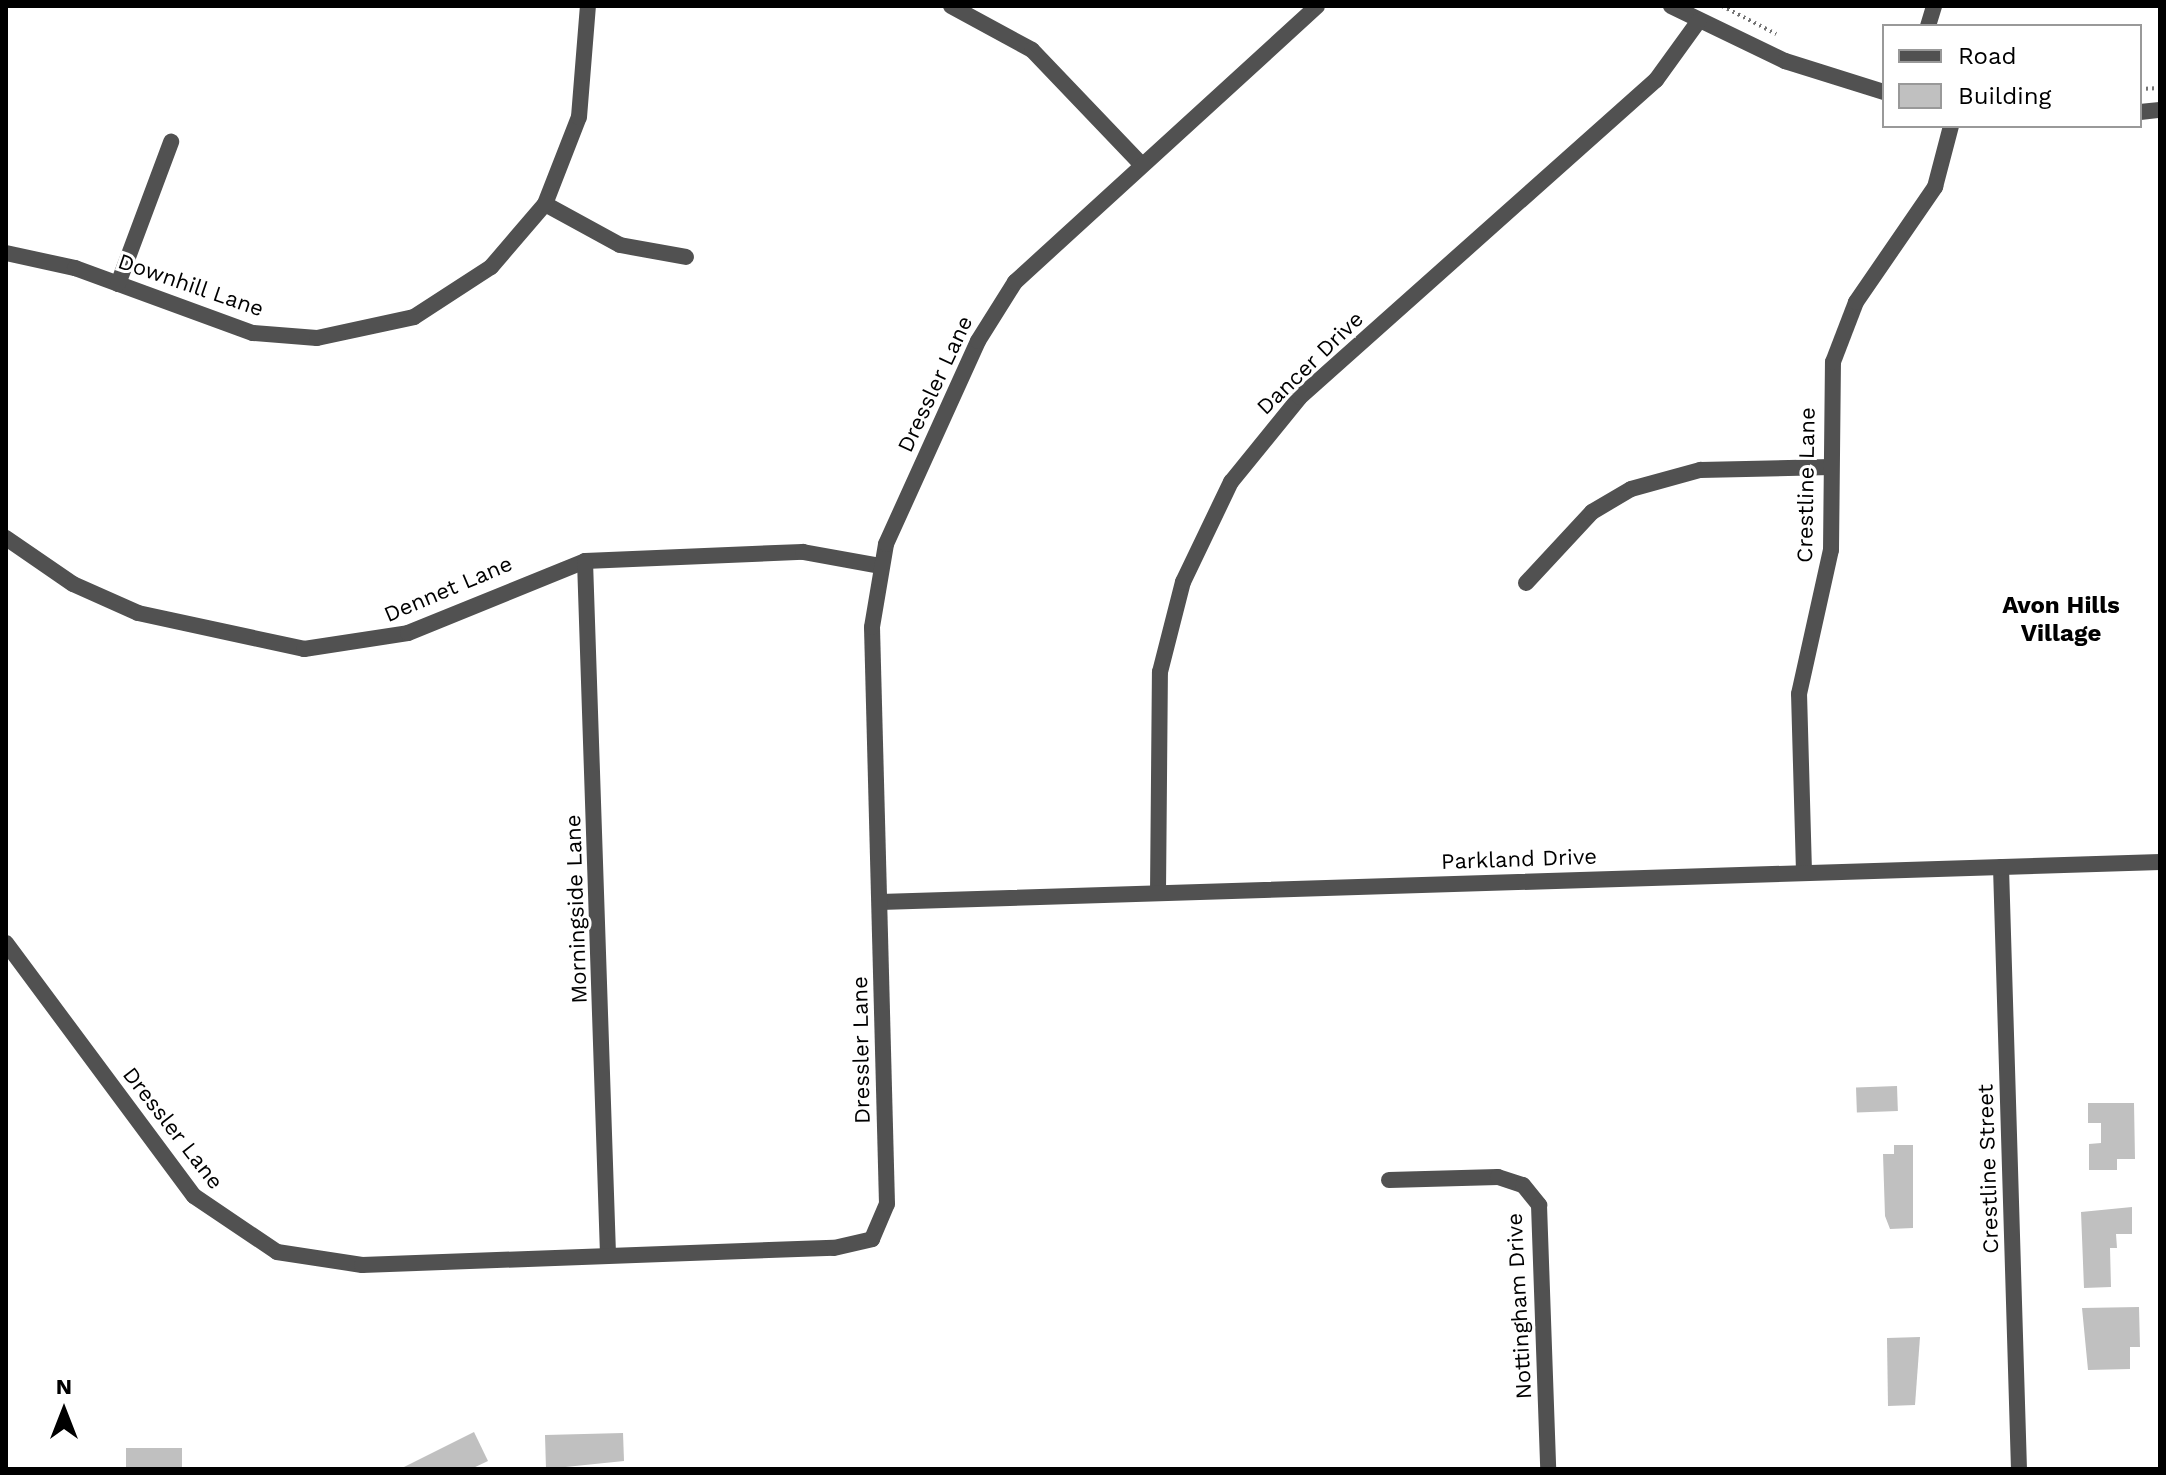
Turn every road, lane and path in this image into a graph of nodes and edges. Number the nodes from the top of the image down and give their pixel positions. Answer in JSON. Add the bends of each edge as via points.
{"nodes":[{"id":1,"x":588,"y":6,"type":"edge"},
{"id":2,"x":951,"y":6,"type":"edge"},
{"id":3,"x":1317,"y":6,"type":"edge"},
{"id":4,"x":1671,"y":6,"type":"edge"},
{"id":5,"x":1722,"y":6,"type":"edge"},
{"id":6,"x":1698,"y":22,"type":"junction"},
{"id":7,"x":1789,"y":41,"type":"dead end"},
{"id":8,"x":1882,"y":91,"type":"edge"},
{"id":9,"x":1950,"y":128,"type":"edge"},
{"id":10,"x":171,"y":142,"type":"dead end"},
{"id":11,"x":1140,"y":163,"type":"junction"},
{"id":12,"x":545,"y":204,"type":"junction"},
{"id":13,"x":6,"y":253,"type":"edge"},
{"id":14,"x":686,"y":257,"type":"dead end"},
{"id":15,"x":118,"y":284,"type":"junction"},
{"id":16,"x":1831,"y":467,"type":"junction"},
{"id":17,"x":6,"y":538,"type":"edge"},
{"id":18,"x":585,"y":561,"type":"junction"},
{"id":19,"x":880,"y":566,"type":"junction"},
{"id":20,"x":1526,"y":583,"type":"dead end"},
{"id":21,"x":2160,"y":862,"type":"edge"},
{"id":22,"x":2001,"y":867,"type":"junction"},
{"id":23,"x":1804,"y":872,"type":"junction"},
{"id":24,"x":1158,"y":893,"type":"junction"},
{"id":25,"x":880,"y":902,"type":"junction"},
{"id":26,"x":6,"y":943,"type":"edge"},
{"id":27,"x":1389,"y":1180,"type":"dead end"},
{"id":28,"x":608,"y":1256,"type":"junction"},
{"id":29,"x":1548,"y":1469,"type":"edge"},
{"id":30,"x":2019,"y":1469,"type":"edge"}],
"edges":[{"from":1,"to":12,"type":"street","name":"Downhill Lane","via":[[579,117]]},
{"from":2,"to":11,"type":"street","via":[[1032,50]]},
{"from":3,"to":11,"type":"street","name":"Dressler Lane"},
{"from":4,"to":6,"type":"street"},
{"from":5,"to":7,"type":"path"},
{"from":6,"to":8,"type":"street","via":[[1785,61]]},
{"from":6,"to":24,"type":"street","name":"Dancer Drive","via":[[1656,80],[1300,397],[1231,482],[1183,582],[1160,672]]},
{"from":9,"to":16,"type":"street","name":"Crestline Lane","via":[[1935,187],[1866,285],[1840,338],[1829,390]]},
{"from":10,"to":15,"type":"street"},
{"from":11,"to":19,"type":"street","name":"Dressler Lane","via":[[1003,298]]},
{"from":12,"to":14,"type":"street","via":[[620,245]]},
{"from":12,"to":15,"type":"street","name":"Downhill Lane","via":[[471,284],[414,317],[360,333],[253,333]]},
{"from":13,"to":15,"type":"street","name":"Downhill Lane"},
{"from":16,"to":20,"type":"street","via":[[1700,470],[1631,489],[1592,512]]},
{"from":16,"to":23,"type":"street","name":"Crestline Lane","via":[[1830,558],[1799,694]]},
{"from":17,"to":18,"type":"street","name":"Dennet Lane","via":[[73,584],[138,613],[304,649],[408,633]]},
{"from":18,"to":19,"type":"street","name":"Dennet Lane","via":[[803,552]]},
{"from":18,"to":28,"type":"street","name":"Morningside Lane"},
{"from":19,"to":25,"type":"street","name":"Dressler Lane","via":[[872,627]]},
{"from":21,"to":22,"type":"street","name":"Parkland Drive"},
{"from":22,"to":23,"type":"street","name":"Parkland Drive"},
{"from":22,"to":30,"type":"street","name":"Crestline Street"},
{"from":23,"to":24,"type":"street","name":"Parkland Drive"},
{"from":24,"to":25,"type":"street","name":"Parkland Drive"},
{"from":25,"to":28,"type":"street","name":"Dressler Lane","via":[[887,1204],[881,1230],[856,1246]]},
{"from":26,"to":28,"type":"street","name":"Dressler Lane","via":[[181,1181],[254,1241],[313,1262],[362,1265]]},
{"from":27,"to":29,"type":"street","name":"Nottingham Drive","via":[[1498,1177],[1523,1185],[1539,1205]]}]}
